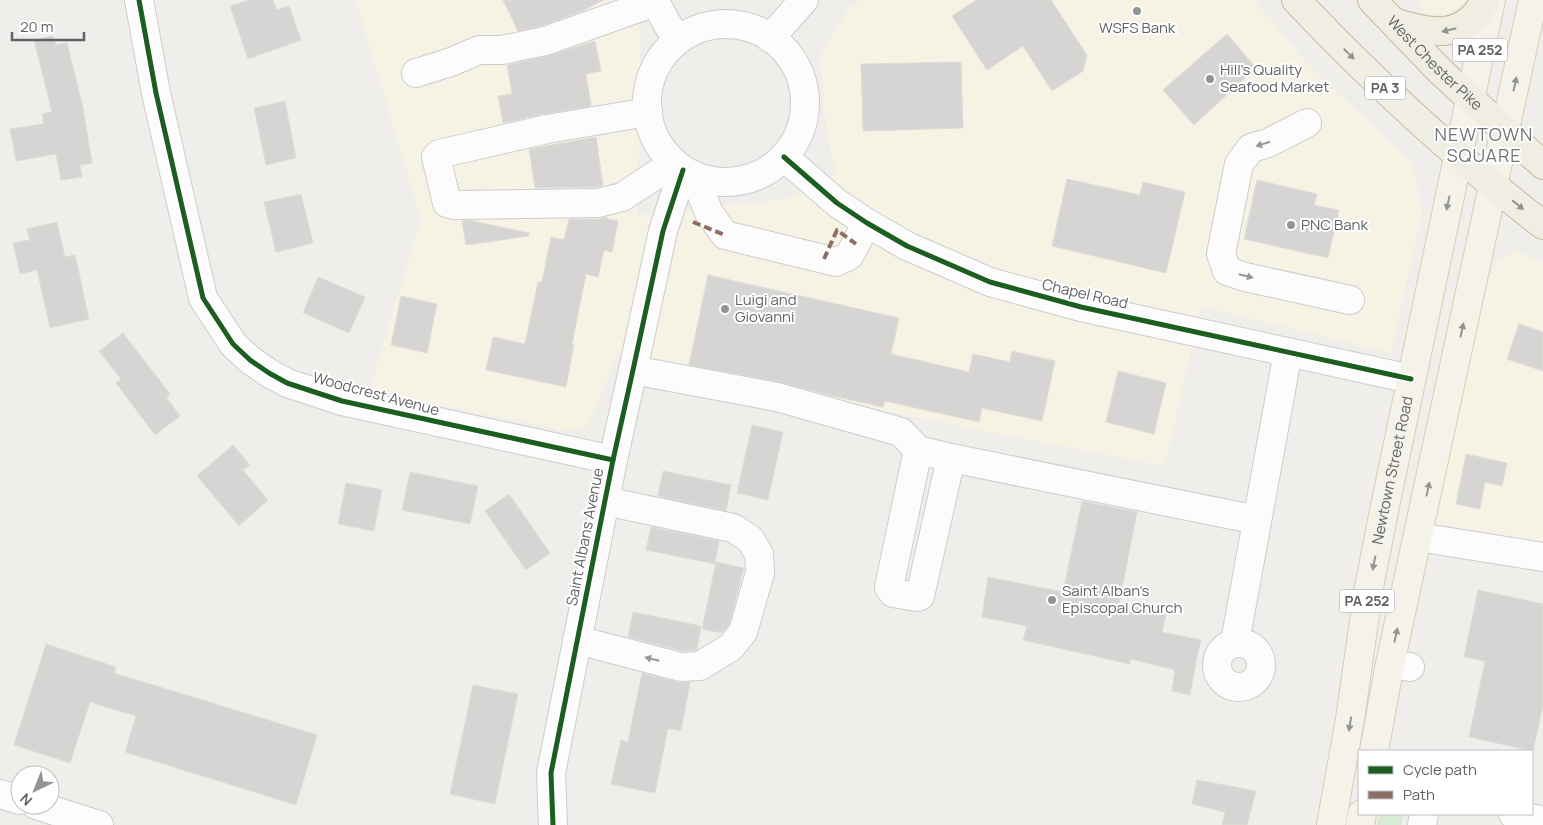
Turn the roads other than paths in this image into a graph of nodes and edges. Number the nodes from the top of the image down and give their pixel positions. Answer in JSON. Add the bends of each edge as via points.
{"nodes":[{"id":1,"x":139,"y":0,"type":"edge"},
{"id":2,"x":804,"y":0,"type":"edge"},
{"id":3,"x":1296,"y":0,"type":"edge"},
{"id":4,"x":1372,"y":0,"type":"edge"},
{"id":5,"x":1485,"y":0,"type":"edge"},
{"id":6,"x":1491,"y":0,"type":"edge"},
{"id":7,"x":1533,"y":0,"type":"edge"},
{"id":8,"x":654,"y":1,"type":"edge"},
{"id":9,"x":1391,"y":20,"type":"junction"},
{"id":10,"x":770,"y":38,"type":"junction"},
{"id":11,"x":677,"y":41,"type":"junction"},
{"id":12,"x":416,"y":72,"type":"dead end"},
{"id":13,"x":1470,"y":99,"type":"junction"},
{"id":14,"x":648,"y":112,"type":"junction"},
{"id":15,"x":1307,"y":123,"type":"dead end"},
{"id":16,"x":1505,"y":132,"type":"junction"},
{"id":17,"x":1458,"y":155,"type":"junction"},
{"id":18,"x":784,"y":157,"type":"junction"},
{"id":19,"x":1543,"y":165,"type":"edge"},
{"id":20,"x":684,"y":169,"type":"junction"},
{"id":21,"x":1493,"y":185,"type":"junction"},
{"id":22,"x":867,"y":223,"type":"junction"},
{"id":23,"x":1543,"y":225,"type":"edge"},
{"id":24,"x":1350,"y":300,"type":"dead end"},
{"id":25,"x":1288,"y":352,"type":"junction"},
{"id":26,"x":633,"y":370,"type":"junction"},
{"id":27,"x":1411,"y":378,"type":"junction"},
{"id":28,"x":918,"y":450,"type":"junction"},
{"id":29,"x":951,"y":458,"type":"junction"},
{"id":30,"x":613,"y":460,"type":"junction"},
{"id":31,"x":605,"y":501,"type":"junction"},
{"id":32,"x":1257,"y":520,"type":"junction"},
{"id":33,"x":1418,"y":537,"type":"junction"},
{"id":34,"x":1536,"y":550,"type":"edge"},
{"id":35,"x":577,"y":640,"type":"junction"},
{"id":36,"x":1235,"y":642,"type":"dead end"},
{"id":37,"x":1374,"y":750,"type":"edge"},
{"id":38,"x":60,"y":813,"type":"edge"},
{"id":39,"x":1516,"y":815,"type":"edge"},
{"id":40,"x":1543,"y":821,"type":"edge"},
{"id":41,"x":99,"y":825,"type":"edge"},
{"id":42,"x":553,"y":825,"type":"edge"},
{"id":43,"x":1331,"y":825,"type":"edge"}],
"edges":[{"from":1,"to":30,"type":"street","name":"Woodcrest Avenue","via":[[156,93],[203,298],[233,344],[250,360],[287,383],[342,401]]},
{"from":2,"to":10,"type":"street"},
{"from":3,"to":17,"type":"highway","number":"PA 3","one_way":true,"via":[[1360,66]]},
{"from":4,"to":9,"type":"highway","name":"West Chester Pike"},
{"from":5,"to":9,"type":"highway","one_way":true,"via":[[1473,18],[1455,30],[1426,31]]},
{"from":6,"to":13,"type":"main road","name":"Newtown Street Road","number":"PA 252"},
{"from":16,"to":7,"type":"main road","number":"PA 252","one_way":true},
{"from":8,"to":11,"type":"street"},
{"from":8,"to":12,"type":"street","via":[[545,41],[502,50],[479,50]]},
{"from":9,"to":13,"type":"highway","name":"West Chester Pike"},
{"from":10,"to":11,"type":"street","via":[[727,24],[706,26]]},
{"from":10,"to":18,"type":"street","via":[[796,68],[804,96],[802,124]]},
{"from":11,"to":14,"type":"street","via":[[654,71],[648,91]]},
{"from":13,"to":16,"type":"highway","name":"West Chester Pike"},
{"from":13,"to":17,"type":"main road","name":"Newtown Street Road","number":"PA 252"},
{"from":14,"to":20,"type":"street","via":[[659,145]]},
{"from":14,"to":20,"type":"street","via":[[547,129],[439,154],[436,157],[447,202],[454,205],[598,203],[622,197]]},
{"from":15,"to":24,"type":"street","one_way":true,"via":[[1252,148],[1239,164],[1221,254],[1227,271]]},
{"from":16,"to":19,"type":"highway","name":"West Chester Pike"},
{"from":16,"to":21,"type":"main road","number":"PA 252"},
{"from":17,"to":21,"type":"highway","number":"PA 3"},
{"from":17,"to":27,"type":"main road","name":"Newtown Street Road","number":"PA 252","one_way":true},
{"from":18,"to":20,"type":"street","via":[[768,171],[741,182],[716,181]]},
{"from":18,"to":22,"type":"street","name":"Chapel Road","via":[[837,203]]},
{"from":20,"to":22,"type":"street","via":[[725,235],[836,262],[849,256]]},
{"from":20,"to":26,"type":"street","name":"Saint Albans Avenue","via":[[663,231]]},
{"from":21,"to":23,"type":"highway","number":"PA 3","one_way":true},
{"from":33,"to":21,"type":"main road","number":"PA 252","one_way":true,"via":[[1451,415]]},
{"from":22,"to":25,"type":"street","name":"Chapel Road","via":[[907,246],[990,282],[1081,307]]},
{"from":25,"to":27,"type":"street","name":"Chapel Road"},
{"from":25,"to":32,"type":"street"},
{"from":26,"to":28,"type":"street","via":[[777,397],[902,432]]},
{"from":26,"to":30,"type":"street","name":"Saint Albans Avenue"},
{"from":27,"to":43,"type":"main road","name":"Newtown Street Road","number":"PA 252","one_way":true,"via":[[1369,587]]},
{"from":28,"to":29,"type":"street"},
{"from":28,"to":29,"type":"street","via":[[889,587],[893,593],[920,596]]},
{"from":29,"to":32,"type":"street"},
{"from":30,"to":31,"type":"street","name":"Saint Albans Avenue"},
{"from":31,"to":35,"type":"street","name":"Saint Albans Avenue"},
{"from":31,"to":35,"type":"street","one_way":true,"via":[[733,528],[750,539],[759,554],[760,573],[743,632],[731,647],[700,666],[681,666]]},
{"from":32,"to":36,"type":"street"},
{"from":33,"to":34,"type":"street"},
{"from":37,"to":33,"type":"main road","number":"PA 252","one_way":true,"via":[[1400,666]]},
{"from":35,"to":42,"type":"street","name":"Saint Albans Avenue","via":[[551,773]]},
{"from":38,"to":41,"type":"street"},
{"from":39,"to":40,"type":"street"}]}
